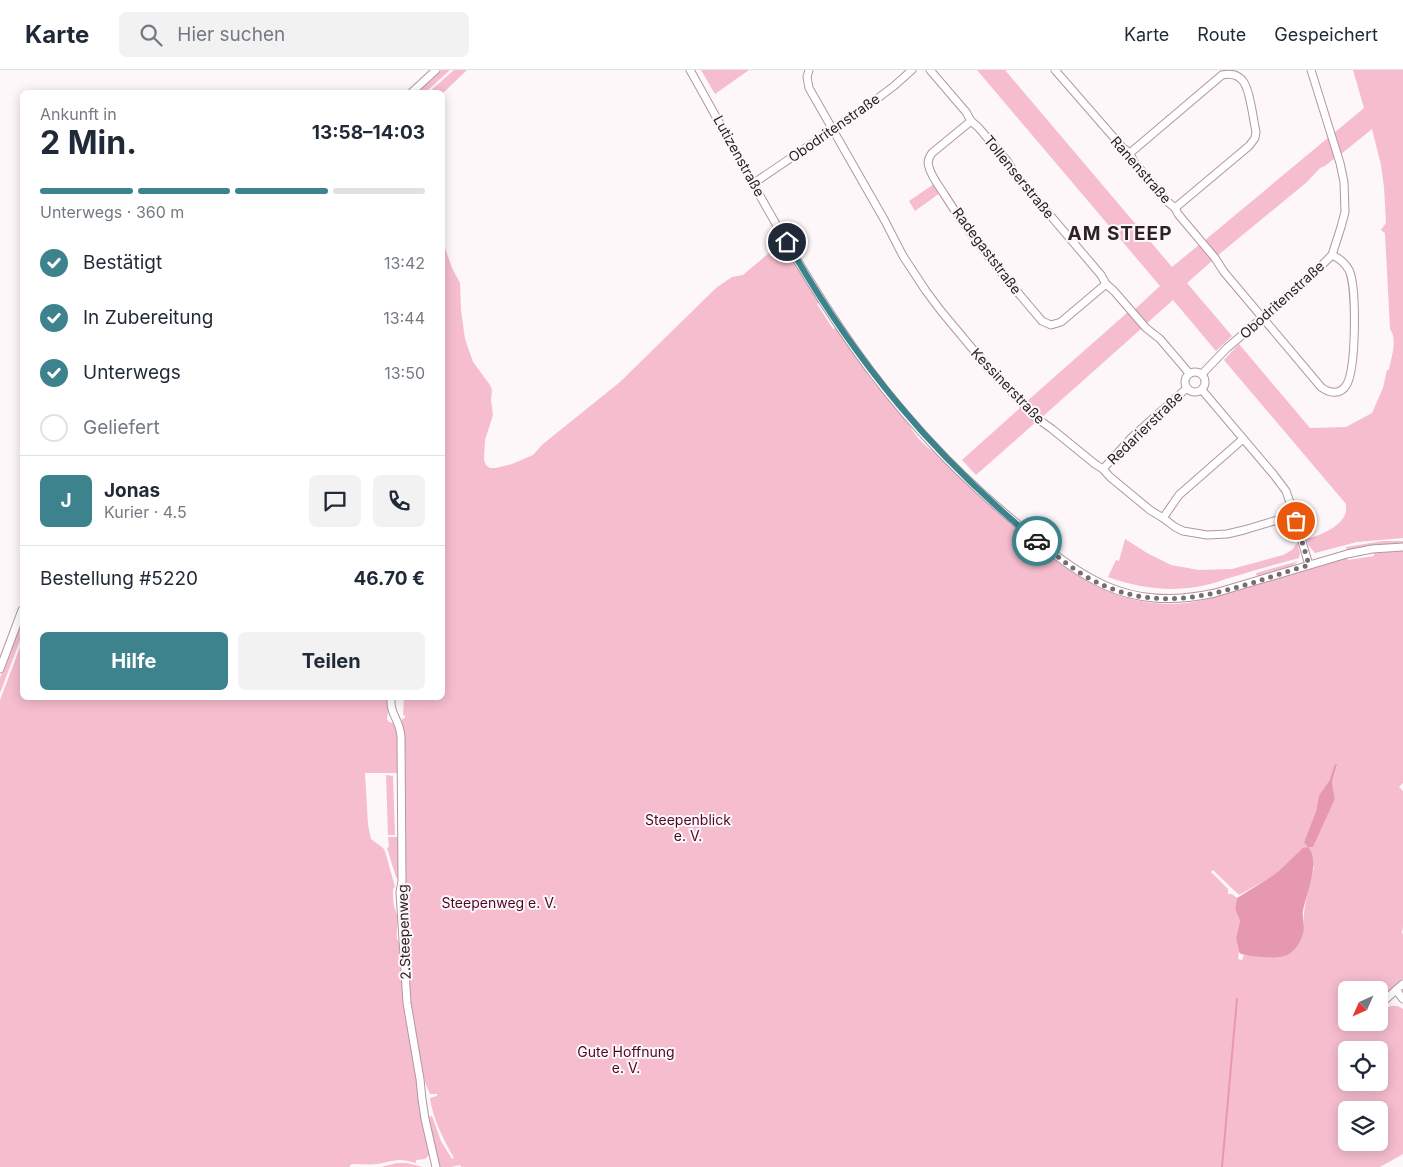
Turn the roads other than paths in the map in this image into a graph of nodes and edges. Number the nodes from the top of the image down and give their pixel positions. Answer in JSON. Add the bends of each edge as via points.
{"nodes":[{"id":1,"x":436,"y":70,"type":"edge"},
{"id":2,"x":690,"y":70,"type":"edge"},
{"id":3,"x":809,"y":70,"type":"edge"},
{"id":4,"x":912,"y":70,"type":"edge"},
{"id":5,"x":930,"y":70,"type":"edge"},
{"id":6,"x":1055,"y":70,"type":"edge"},
{"id":7,"x":1311,"y":70,"type":"edge"},
{"id":8,"x":414,"y":90,"type":"edge"},
{"id":9,"x":971,"y":121,"type":"junction"},
{"id":10,"x":833,"y":130,"type":"junction"},
{"id":11,"x":1130,"y":153,"type":"junction"},
{"id":12,"x":754,"y":183,"type":"junction"},
{"id":13,"x":1175,"y":208,"type":"junction"},
{"id":14,"x":1332,"y":255,"type":"junction"},
{"id":15,"x":1106,"y":284,"type":"junction"},
{"id":16,"x":1262,"y":318,"type":"junction"},
{"id":17,"x":1189,"y":373,"type":"junction"},
{"id":18,"x":1202,"y":374,"type":"junction"},
{"id":19,"x":1187,"y":388,"type":"junction"},
{"id":20,"x":1202,"y":390,"type":"junction"},
{"id":21,"x":1243,"y":438,"type":"junction"},
{"id":22,"x":1103,"y":469,"type":"junction"},
{"id":23,"x":1294,"y":515,"type":"junction"},
{"id":24,"x":1163,"y":518,"type":"junction"},
{"id":25,"x":1403,"y":547,"type":"edge"},
{"id":26,"x":1309,"y":565,"type":"junction"},
{"id":27,"x":20,"y":615,"type":"edge"},
{"id":28,"x":0,"y":669,"type":"edge"},
{"id":29,"x":392,"y":700,"type":"edge"},
{"id":30,"x":1403,"y":984,"type":"edge"},
{"id":31,"x":1396,"y":990,"type":"junction"},
{"id":32,"x":1388,"y":997,"type":"edge"},
{"id":33,"x":1403,"y":999,"type":"edge"},
{"id":34,"x":436,"y":1167,"type":"edge"}],
"edges":[{"from":1,"to":8,"type":"street"},
{"from":2,"to":12,"type":"street","name":"Lutizenstraße"},
{"from":3,"to":10,"type":"street","name":"Kessinerstraße","via":[[809,88]]},
{"from":4,"to":10,"type":"street","name":"Obodritenstraße"},
{"from":5,"to":9,"type":"street","name":"Tollenserstraße"},
{"from":6,"to":11,"type":"street","name":"Ranenstraße"},
{"from":7,"to":14,"type":"street","name":"Obodritenstraße","via":[[1344,182],[1345,212]]},
{"from":9,"to":15,"type":"street","name":"Tollenserstraße"},
{"from":9,"to":15,"type":"street","name":"Radegaststraße","via":[[932,153],[928,166],[996,267],[1042,321],[1051,325],[1061,322]]},
{"from":10,"to":12,"type":"street","name":"Obodritenstraße"},
{"from":10,"to":22,"type":"street","name":"Kessinerstraße","via":[[903,256],[941,311],[1035,417]]},
{"from":11,"to":13,"type":"street","name":"Ranenstraße","via":[[1134,162]]},
{"from":11,"to":13,"type":"street","via":[[1222,75],[1235,72],[1242,76],[1247,84],[1256,132],[1253,142]]},
{"from":12,"to":26,"type":"street","name":"Lutizenstraße","via":[[822,301],[891,397],[978,489],[1072,567],[1121,592],[1174,599],[1215,593]]},
{"from":13,"to":16,"type":"street","name":"Ranenstraße"},
{"from":14,"to":16,"type":"street","name":"Obodritenstraße"},
{"from":14,"to":16,"type":"street","name":"Ranenstraße","via":[[1340,259],[1351,276],[1355,331],[1349,378],[1344,388],[1330,393],[1321,387]]},
{"from":15,"to":17,"type":"street","name":"Tollenserstraße"},
{"from":16,"to":18,"type":"street","name":"Obodritenstraße"},
{"from":17,"to":18,"type":"street"},
{"from":17,"to":19,"type":"street","via":[[1184,382]]},
{"from":18,"to":20,"type":"street","via":[[1206,380]]},
{"from":19,"to":20,"type":"street","via":[[1192,392]]},
{"from":19,"to":22,"type":"street","name":"Redarierstraße","via":[[1132,437]]},
{"from":20,"to":21,"type":"street"},
{"from":21,"to":23,"type":"street","via":[[1283,486]]},
{"from":21,"to":24,"type":"street","via":[[1179,495]]},
{"from":22,"to":24,"type":"street","name":"Kessinerstraße"},
{"from":23,"to":24,"type":"street","name":"Kessinerstraße","via":[[1217,535],[1183,531]]},
{"from":23,"to":26,"type":"street"},
{"from":25,"to":26,"type":"street","name":"Lutizenstraße","via":[[1355,552]]},
{"from":27,"to":28,"type":"street"},
{"from":29,"to":34,"type":"street","name":"2.Steepenweg","via":[[392,711],[401,736],[400,892],[408,1003],[425,1119]]},
{"from":30,"to":31,"type":"street"},
{"from":31,"to":32,"type":"street"},
{"from":31,"to":33,"type":"street"}]}
